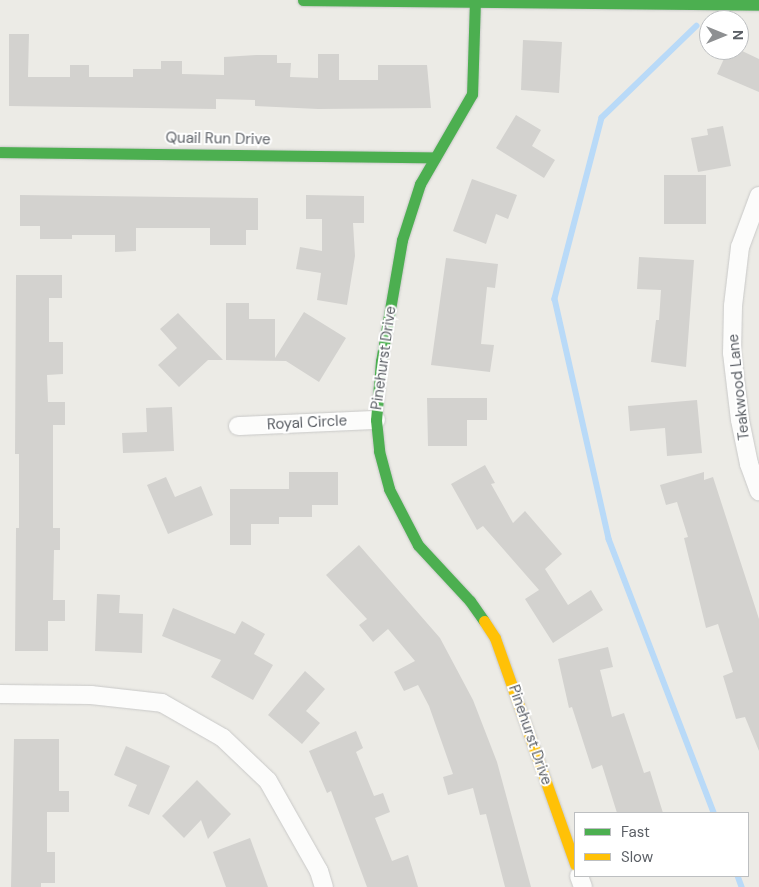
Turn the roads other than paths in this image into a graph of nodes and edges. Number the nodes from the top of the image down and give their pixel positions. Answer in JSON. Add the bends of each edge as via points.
{"nodes":[{"id":1,"x":304,"y":0,"type":"edge"},
{"id":2,"x":475,"y":1,"type":"edge"},
{"id":3,"x":725,"y":2,"type":"edge"},
{"id":4,"x":759,"y":5,"type":"edge"},
{"id":5,"x":0,"y":152,"type":"edge"},
{"id":6,"x":435,"y":157,"type":"junction"},
{"id":7,"x":759,"y":196,"type":"edge"},
{"id":8,"x":376,"y":420,"type":"junction"},
{"id":9,"x":238,"y":426,"type":"dead end"},
{"id":10,"x":759,"y":491,"type":"edge"},
{"id":11,"x":0,"y":694,"type":"edge"},
{"id":12,"x":574,"y":861,"type":"edge"},
{"id":13,"x":324,"y":887,"type":"edge"}],
"edges":[{"from":1,"to":2,"type":"street"},
{"from":2,"to":3,"type":"street"},
{"from":2,"to":6,"type":"street","name":"Pinehurst Drive","via":[[472,94]]},
{"from":3,"to":4,"type":"street"},
{"from":5,"to":6,"type":"street","name":"Quail Run Drive"},
{"from":6,"to":8,"type":"street","name":"Pinehurst Drive","via":[[420,184],[402,240],[381,362]]},
{"from":7,"to":10,"type":"street","name":"Teakwood Lane","via":[[740,247],[733,306],[732,353],[740,420],[749,464]]},
{"from":8,"to":9,"type":"street","name":"Royal Circle"},
{"from":8,"to":12,"type":"street","name":"Pinehurst Drive","via":[[378,451],[402,518],[418,545],[470,601],[494,638]]},
{"from":11,"to":13,"type":"street","via":[[91,695],[162,703],[223,738],[268,781],[319,870]]}]}
